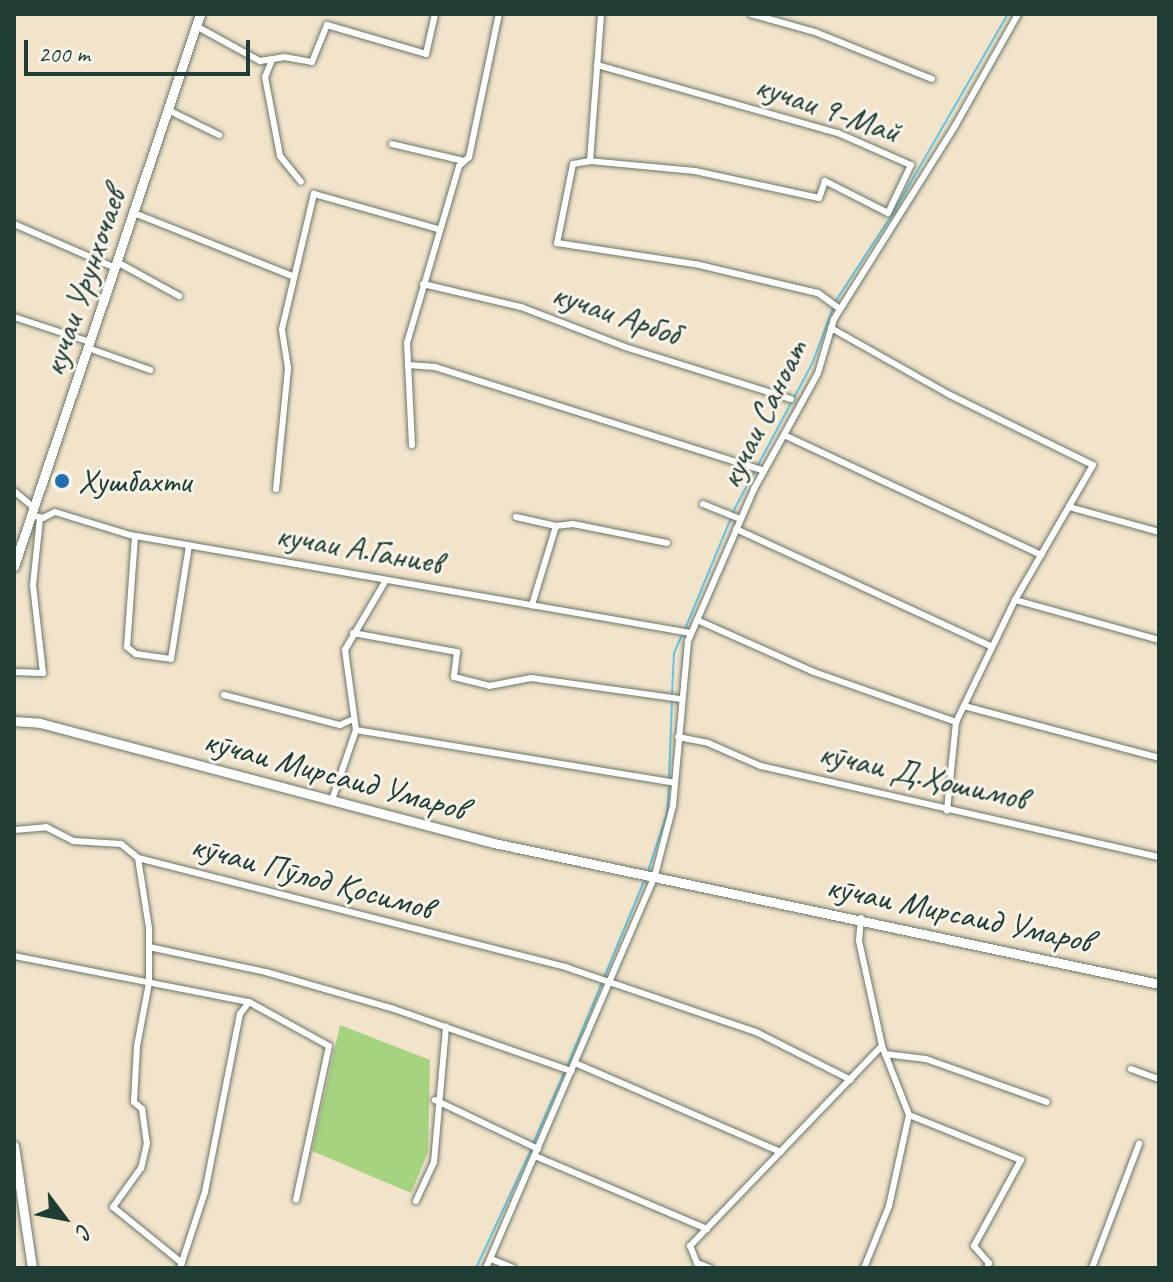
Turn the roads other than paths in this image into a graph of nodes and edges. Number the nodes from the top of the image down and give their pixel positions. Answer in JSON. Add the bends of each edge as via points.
{"nodes":[{"id":1,"x":200,"y":14,"type":"edge"},
{"id":2,"x":435,"y":14,"type":"edge"},
{"id":3,"x":499,"y":14,"type":"edge"},
{"id":4,"x":601,"y":14,"type":"edge"},
{"id":5,"x":751,"y":14,"type":"edge"},
{"id":6,"x":1018,"y":14,"type":"edge"},
{"id":7,"x":196,"y":26,"type":"junction"},
{"id":8,"x":272,"y":60,"type":"junction"},
{"id":9,"x":597,"y":65,"type":"junction"},
{"id":10,"x":932,"y":79,"type":"dead end"},
{"id":11,"x":168,"y":110,"type":"junction"},
{"id":12,"x":219,"y":135,"type":"dead end"},
{"id":13,"x":392,"y":144,"type":"dead end"},
{"id":14,"x":464,"y":161,"type":"junction"},
{"id":15,"x":590,"y":161,"type":"junction"},
{"id":16,"x":301,"y":182,"type":"dead end"},
{"id":17,"x":134,"y":213,"type":"junction"},
{"id":18,"x":14,"y":224,"type":"edge"},
{"id":19,"x":438,"y":229,"type":"junction"},
{"id":20,"x":116,"y":265,"type":"junction"},
{"id":21,"x":292,"y":276,"type":"junction"},
{"id":22,"x":423,"y":284,"type":"junction"},
{"id":23,"x":179,"y":296,"type":"dead end"},
{"id":24,"x":836,"y":306,"type":"junction"},
{"id":25,"x":14,"y":317,"type":"edge"},
{"id":26,"x":831,"y":328,"type":"junction"},
{"id":27,"x":89,"y":345,"type":"junction"},
{"id":28,"x":408,"y":365,"type":"junction"},
{"id":29,"x":150,"y":370,"type":"dead end"},
{"id":30,"x":791,"y":399,"type":"dead end"},
{"id":31,"x":784,"y":435,"type":"junction"},
{"id":32,"x":412,"y":445,"type":"dead end"},
{"id":33,"x":758,"y":469,"type":"junction"},
{"id":34,"x":276,"y":489,"type":"dead end"},
{"id":35,"x":14,"y":491,"type":"edge"},
{"id":36,"x":703,"y":504,"type":"dead end"},
{"id":37,"x":1069,"y":507,"type":"junction"},
{"id":38,"x":35,"y":514,"type":"junction"},
{"id":39,"x":734,"y":516,"type":"junction"},
{"id":40,"x":516,"y":517,"type":"dead end"},
{"id":41,"x":556,"y":526,"type":"junction"},
{"id":42,"x":736,"y":529,"type":"junction"},
{"id":43,"x":1159,"y":532,"type":"edge"},
{"id":44,"x":135,"y":536,"type":"junction"},
{"id":45,"x":667,"y":543,"type":"dead end"},
{"id":46,"x":189,"y":545,"type":"junction"},
{"id":47,"x":1041,"y":555,"type":"junction"},
{"id":48,"x":14,"y":566,"type":"edge"},
{"id":49,"x":386,"y":580,"type":"junction"},
{"id":50,"x":1015,"y":600,"type":"junction"},
{"id":51,"x":532,"y":605,"type":"junction"},
{"id":52,"x":697,"y":620,"type":"junction"},
{"id":53,"x":686,"y":632,"type":"junction"},
{"id":54,"x":353,"y":633,"type":"junction"},
{"id":55,"x":1159,"y":640,"type":"edge"},
{"id":56,"x":992,"y":647,"type":"junction"},
{"id":57,"x":14,"y":672,"type":"edge"},
{"id":58,"x":224,"y":695,"type":"dead end"},
{"id":59,"x":675,"y":698,"type":"junction"},
{"id":60,"x":964,"y":706,"type":"junction"},
{"id":61,"x":351,"y":720,"type":"junction"},
{"id":62,"x":14,"y":721,"type":"edge"},
{"id":63,"x":956,"y":722,"type":"junction"},
{"id":64,"x":356,"y":730,"type":"junction"},
{"id":65,"x":678,"y":737,"type":"junction"},
{"id":66,"x":1159,"y":758,"type":"edge"},
{"id":67,"x":671,"y":782,"type":"junction"},
{"id":68,"x":332,"y":800,"type":"junction"},
{"id":69,"x":947,"y":811,"type":"junction"},
{"id":70,"x":14,"y":830,"type":"edge"},
{"id":71,"x":1159,"y":857,"type":"edge"},
{"id":72,"x":138,"y":858,"type":"junction"},
{"id":73,"x":649,"y":874,"type":"junction"},
{"id":74,"x":861,"y":918,"type":"junction"},
{"id":75,"x":149,"y":947,"type":"junction"},
{"id":76,"x":14,"y":956,"type":"edge"},
{"id":77,"x":605,"y":980,"type":"junction"},
{"id":78,"x":149,"y":983,"type":"junction"},
{"id":79,"x":1159,"y":984,"type":"edge"},
{"id":80,"x":249,"y":1002,"type":"junction"},
{"id":81,"x":446,"y":1027,"type":"junction"},
{"id":82,"x":883,"y":1050,"type":"junction"},
{"id":83,"x":575,"y":1063,"type":"junction"},
{"id":84,"x":1131,"y":1069,"type":"dead end"},
{"id":85,"x":567,"y":1070,"type":"junction"},
{"id":86,"x":1159,"y":1079,"type":"edge"},
{"id":87,"x":851,"y":1080,"type":"junction"},
{"id":88,"x":435,"y":1100,"type":"junction"},
{"id":89,"x":1047,"y":1102,"type":"dead end"},
{"id":90,"x":909,"y":1115,"type":"junction"},
{"id":91,"x":1139,"y":1144,"type":"dead end"},
{"id":92,"x":14,"y":1146,"type":"edge"},
{"id":93,"x":536,"y":1152,"type":"junction"},
{"id":94,"x":781,"y":1152,"type":"junction"},
{"id":95,"x":296,"y":1200,"type":"dead end"},
{"id":96,"x":416,"y":1201,"type":"dead end"},
{"id":97,"x":707,"y":1229,"type":"junction"},
{"id":98,"x":491,"y":1259,"type":"junction"},
{"id":99,"x":181,"y":1266,"type":"edge"},
{"id":100,"x":32,"y":1268,"type":"edge"},
{"id":101,"x":486,"y":1268,"type":"edge"},
{"id":102,"x":513,"y":1268,"type":"edge"},
{"id":103,"x":708,"y":1268,"type":"edge"},
{"id":104,"x":864,"y":1268,"type":"edge"},
{"id":105,"x":987,"y":1268,"type":"edge"},
{"id":106,"x":1092,"y":1268,"type":"edge"}],
"edges":[{"from":1,"to":7,"type":"street","name":"кучаи Урунхочаев"},
{"from":2,"to":8,"type":"street","via":[[426,54],[327,25],[312,62]]},
{"from":3,"to":14,"type":"street"},
{"from":4,"to":9,"type":"street"},
{"from":5,"to":10,"type":"street","name":"кучаи 9-Май","via":[[815,32]]},
{"from":6,"to":24,"type":"street","name":"кучаи Саноат","via":[[955,126]]},
{"from":7,"to":8,"type":"street","via":[[260,61]]},
{"from":7,"to":11,"type":"street","name":"кучаи Урунхочаев"},
{"from":8,"to":16,"type":"street","via":[[265,77],[280,156]]},
{"from":9,"to":15,"type":"street"},
{"from":9,"to":15,"type":"street","name":"кучаи 9-Май","via":[[838,133],[911,165],[888,213],[825,181],[819,198],[695,171]]},
{"from":11,"to":12,"type":"street"},
{"from":11,"to":17,"type":"street","name":"кучаи Урунхочаев"},
{"from":13,"to":14,"type":"street"},
{"from":14,"to":19,"type":"street"},
{"from":15,"to":24,"type":"street","via":[[573,164],[557,243],[695,264],[818,293]]},
{"from":17,"to":20,"type":"street","name":"кучаи Урунхочаев"},
{"from":17,"to":21,"type":"street"},
{"from":18,"to":20,"type":"street"},
{"from":19,"to":21,"type":"street","via":[[314,194]]},
{"from":19,"to":22,"type":"street"},
{"from":20,"to":23,"type":"street"},
{"from":20,"to":27,"type":"street","name":"кучаи Урунхочаев"},
{"from":21,"to":34,"type":"street","via":[[282,329],[288,368]]},
{"from":22,"to":28,"type":"street","via":[[407,343]]},
{"from":22,"to":30,"type":"street","name":"кучаи Арбоб","via":[[521,307],[625,347]]},
{"from":24,"to":26,"type":"street","name":"кучаи Саноат"},
{"from":25,"to":27,"type":"street"},
{"from":26,"to":31,"type":"street","name":"кучаи Саноат","via":[[818,373]]},
{"from":26,"to":37,"type":"street","via":[[950,395],[1093,465]]},
{"from":27,"to":29,"type":"street"},
{"from":27,"to":38,"type":"street","name":"кучаи Урунхочаев"},
{"from":28,"to":32,"type":"street"},
{"from":28,"to":33,"type":"street","via":[[435,367]]},
{"from":31,"to":33,"type":"street","name":"кучаи Саноат"},
{"from":31,"to":47,"type":"street"},
{"from":33,"to":39,"type":"street","name":"кучаи Саноат"},
{"from":35,"to":38,"type":"street"},
{"from":36,"to":39,"type":"street"},
{"from":37,"to":43,"type":"street"},
{"from":37,"to":47,"type":"street"},
{"from":38,"to":44,"type":"street","name":"кучаи А.Ганиев","via":[[55,512]]},
{"from":38,"to":48,"type":"street","name":"кучаи Урунхочаев"},
{"from":38,"to":57,"type":"street","via":[[33,585],[43,673]]},
{"from":39,"to":42,"type":"street","name":"кучаи Саноат"},
{"from":40,"to":41,"type":"street"},
{"from":41,"to":45,"type":"street","via":[[573,524]]},
{"from":41,"to":51,"type":"street"},
{"from":42,"to":52,"type":"street","name":"кучаи Саноат"},
{"from":42,"to":56,"type":"street"},
{"from":44,"to":46,"type":"street","name":"кучаи А.Ганиев"},
{"from":44,"to":46,"type":"street","via":[[127,647],[136,654],[171,659]]},
{"from":46,"to":49,"type":"street","name":"кучаи А.Ганиев"},
{"from":47,"to":50,"type":"street"},
{"from":49,"to":51,"type":"street","name":"кучаи А.Ганиев"},
{"from":49,"to":54,"type":"street"},
{"from":50,"to":55,"type":"street"},
{"from":50,"to":56,"type":"street"},
{"from":51,"to":53,"type":"street","name":"кучаи А.Ганиев"},
{"from":52,"to":53,"type":"street","name":"кучаи Саноат"},
{"from":52,"to":63,"type":"street","name":"кӯчаи Д.Ҳошимов","via":[[814,672]]},
{"from":53,"to":59,"type":"street","name":"кучаи Саноат"},
{"from":54,"to":59,"type":"street","via":[[457,652],[454,677],[489,686],[531,678]]},
{"from":54,"to":61,"type":"street","via":[[345,650]]},
{"from":56,"to":60,"type":"street"},
{"from":58,"to":61,"type":"street","via":[[340,725]]},
{"from":59,"to":65,"type":"street","name":"кучаи Саноат"},
{"from":60,"to":63,"type":"street"},
{"from":60,"to":66,"type":"street"},
{"from":61,"to":64,"type":"street"},
{"from":62,"to":68,"type":"street","name":"кӯчаи Мирсаид Умаров","via":[[40,723]]},
{"from":63,"to":69,"type":"street"},
{"from":64,"to":67,"type":"street"},
{"from":64,"to":68,"type":"street"},
{"from":65,"to":67,"type":"street","name":"кучаи Саноат"},
{"from":65,"to":69,"type":"street","name":"кӯчаи Д.Ҳошимов","via":[[708,743],[761,766],[828,778]]},
{"from":67,"to":73,"type":"street","name":"кучаи Саноат"},
{"from":68,"to":73,"type":"street","name":"кӯчаи Мирсаид Умаров","via":[[494,843]]},
{"from":69,"to":71,"type":"street","name":"кӯчаи Д.Ҳошимов"},
{"from":70,"to":72,"type":"street","name":"кӯчаи Пӯлод Қосимов","via":[[46,827],[73,841],[121,844]]},
{"from":72,"to":75,"type":"street"},
{"from":72,"to":77,"type":"street","name":"кӯчаи Пӯлод Қосимов","via":[[333,904],[421,933]]},
{"from":73,"to":74,"type":"street","name":"кӯчаи Мирсаид Умаров"},
{"from":73,"to":77,"type":"street","name":"кучаи Саноат"},
{"from":74,"to":79,"type":"street","name":"кӯчаи Мирсаид Умаров"},
{"from":74,"to":82,"type":"street","via":[[859,941]]},
{"from":75,"to":78,"type":"street"},
{"from":75,"to":81,"type":"street","via":[[266,972]]},
{"from":76,"to":78,"type":"street"},
{"from":77,"to":83,"type":"street","name":"кучаи Саноат"},
{"from":77,"to":87,"type":"street","name":"кӯчаи Пӯлод Қосимов","via":[[756,1032]]},
{"from":78,"to":80,"type":"street"},
{"from":78,"to":99,"type":"street","via":[[137,1046],[134,1102],[142,1109],[147,1143],[141,1168],[113,1207]]},
{"from":80,"to":95,"type":"street","via":[[329,1046]]},
{"from":80,"to":99,"type":"street","via":[[240,1014],[208,1178]]},
{"from":81,"to":85,"type":"street"},
{"from":81,"to":88,"type":"street"},
{"from":82,"to":87,"type":"street"},
{"from":82,"to":89,"type":"street","via":[[926,1059]]},
{"from":82,"to":90,"type":"street"},
{"from":83,"to":85,"type":"street","name":"кучаи Саноат"},
{"from":83,"to":94,"type":"street"},
{"from":84,"to":86,"type":"street"},
{"from":85,"to":93,"type":"street","name":"кучаи Саноат"},
{"from":87,"to":94,"type":"street"},
{"from":88,"to":93,"type":"street"},
{"from":88,"to":96,"type":"street","via":[[434,1162]]},
{"from":90,"to":104,"type":"street","via":[[889,1206]]},
{"from":90,"to":105,"type":"street","via":[[1021,1160],[974,1246],[989,1263]]},
{"from":91,"to":106,"type":"street"},
{"from":92,"to":100,"type":"street"},
{"from":93,"to":97,"type":"street"},
{"from":93,"to":98,"type":"street","name":"кучаи Саноат"},
{"from":94,"to":97,"type":"street"},
{"from":97,"to":103,"type":"street","via":[[690,1246],[697,1263]]},
{"from":98,"to":101,"type":"street","name":"кучаи Саноат"},
{"from":98,"to":102,"type":"street"}]}
